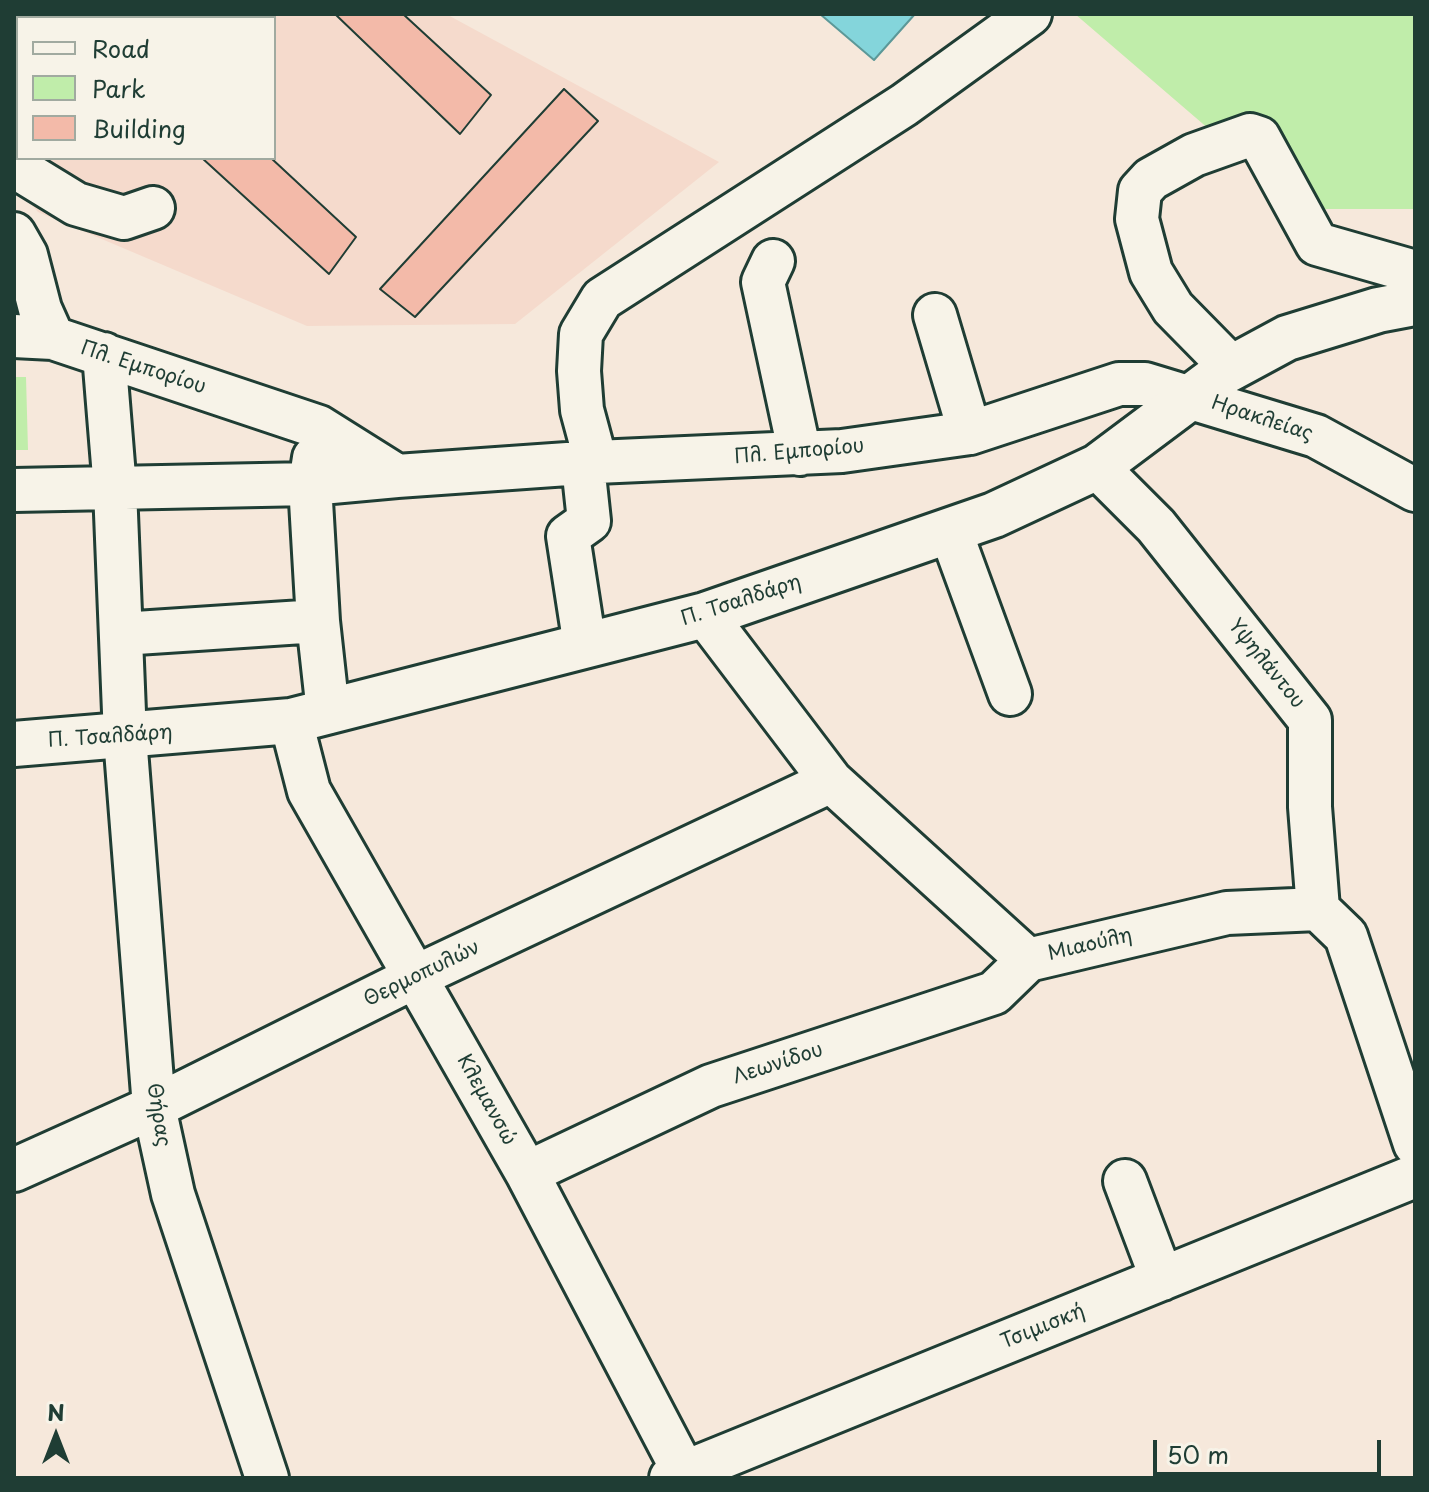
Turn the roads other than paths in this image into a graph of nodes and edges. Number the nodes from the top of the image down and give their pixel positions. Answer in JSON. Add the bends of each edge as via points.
{"nodes":[{"id":1,"x":1030,"y":14,"type":"edge"},
{"id":2,"x":14,"y":162,"type":"edge"},
{"id":3,"x":153,"y":208,"type":"dead end"},
{"id":4,"x":14,"y":234,"type":"edge"},
{"id":5,"x":773,"y":261,"type":"dead end"},
{"id":6,"x":1415,"y":272,"type":"edge"},
{"id":7,"x":1415,"y":303,"type":"edge"},
{"id":8,"x":935,"y":315,"type":"dead end"},
{"id":9,"x":30,"y":321,"type":"edge"},
{"id":10,"x":104,"y":354,"type":"junction"},
{"id":11,"x":1232,"y":368,"type":"junction"},
{"id":12,"x":1192,"y":397,"type":"junction"},
{"id":13,"x":319,"y":427,"type":"junction"},
{"id":14,"x":970,"y":433,"type":"junction"},
{"id":15,"x":800,"y":454,"type":"junction"},
{"id":16,"x":590,"y":463,"type":"junction"},
{"id":17,"x":1097,"y":467,"type":"junction"},
{"id":18,"x":397,"y":476,"type":"junction"},
{"id":19,"x":310,"y":484,"type":"junction"},
{"id":20,"x":115,"y":489,"type":"junction"},
{"id":21,"x":14,"y":490,"type":"edge"},
{"id":22,"x":1415,"y":490,"type":"edge"},
{"id":23,"x":950,"y":530,"type":"junction"},
{"id":24,"x":705,"y":615,"type":"junction"},
{"id":25,"x":318,"y":621,"type":"junction"},
{"id":26,"x":121,"y":634,"type":"junction"},
{"id":27,"x":585,"y":646,"type":"junction"},
{"id":28,"x":1010,"y":694,"type":"dead end"},
{"id":29,"x":310,"y":717,"type":"junction"},
{"id":30,"x":125,"y":737,"type":"junction"},
{"id":31,"x":14,"y":744,"type":"edge"},
{"id":32,"x":831,"y":781,"type":"junction"},
{"id":33,"x":1318,"y":909,"type":"junction"},
{"id":34,"x":1028,"y":960,"type":"junction"},
{"id":35,"x":417,"y":976,"type":"junction"},
{"id":36,"x":154,"y":1107,"type":"junction"},
{"id":37,"x":1415,"y":1144,"type":"edge"},
{"id":38,"x":14,"y":1170,"type":"edge"},
{"id":39,"x":527,"y":1173,"type":"junction"},
{"id":40,"x":1415,"y":1176,"type":"edge"},
{"id":41,"x":1125,"y":1181,"type":"dead end"},
{"id":42,"x":1162,"y":1279,"type":"junction"},
{"id":43,"x":681,"y":1476,"type":"edge"},
{"id":44,"x":267,"y":1478,"type":"edge"}],
"edges":[{"from":1,"to":16,"type":"street","via":[[904,105],[602,299],[581,334],[579,371]]},
{"from":2,"to":3,"type":"street","via":[[76,204],[124,218]]},
{"from":4,"to":9,"type":"street","via":[[26,255]]},
{"from":5,"to":15,"type":"street","via":[[763,282]]},
{"from":6,"to":11,"type":"street","via":[[1317,244],[1259,138],[1250,135],[1194,155],[1140,191],[1137,219],[1151,272],[1173,308]]},
{"from":7,"to":11,"type":"main road","name":"Π. Τσαλδάρη","via":[[1287,338]]},
{"from":8,"to":14,"type":"street"},
{"from":9,"to":10,"type":"street","name":"Πλ. Εμπορίου"},
{"from":10,"to":13,"type":"street","name":"Πλ. Εμπορίου"},
{"from":10,"to":20,"type":"street","name":"Θήρας"},
{"from":11,"to":12,"type":"main road","name":"Π. Τσαλδάρη"},
{"from":12,"to":14,"type":"street","name":"Πλ. Εμπορίου","via":[[1145,384],[1119,384]]},
{"from":12,"to":17,"type":"main road","name":"Π. Τσαλδάρη"},
{"from":12,"to":22,"type":"street","name":"Ηρακλείας","via":[[1316,436]]},
{"from":13,"to":18,"type":"street","name":"Πλ. Εμπορίου"},
{"from":13,"to":19,"type":"street","name":"Κλεμανσώ"},
{"from":14,"to":15,"type":"street","name":"Πλ. Εμπορίου"},
{"from":15,"to":16,"type":"street","name":"Πλ. Εμπορίου"},
{"from":16,"to":18,"type":"street","name":"Πλ. Εμπορίου"},
{"from":16,"to":27,"type":"street","via":[[589,521],[568,536]]},
{"from":17,"to":23,"type":"main road","name":"Π. Τσαλδάρη"},
{"from":17,"to":33,"type":"street","name":"Υψηλάντου","via":[[1156,526],[1310,720]]},
{"from":18,"to":19,"type":"street","name":"Πλ. Εμπορίου"},
{"from":19,"to":20,"type":"street","name":"Πλ. Εμπορίου"},
{"from":19,"to":25,"type":"street","name":"Κλεμανσώ"},
{"from":20,"to":21,"type":"street","name":"Πλ. Εμπορίου"},
{"from":20,"to":26,"type":"street","name":"Θήρας"},
{"from":23,"to":24,"type":"main road","name":"Π. Τσαλδάρη"},
{"from":23,"to":28,"type":"street"},
{"from":24,"to":27,"type":"main road","name":"Π. Τσαλδάρη"},
{"from":24,"to":32,"type":"street","name":"Μιαούλη"},
{"from":25,"to":26,"type":"street"},
{"from":25,"to":29,"type":"street","name":"Κλεμανσώ"},
{"from":26,"to":30,"type":"street","name":"Θήρας"},
{"from":27,"to":29,"type":"main road","name":"Π. Τσαλδάρη"},
{"from":29,"to":30,"type":"main road","name":"Π. Τσαλδάρη"},
{"from":29,"to":35,"type":"street","name":"Κλεμανσώ","via":[[309,791]]},
{"from":30,"to":31,"type":"main road","name":"Π. Τσαλδάρη"},
{"from":30,"to":36,"type":"street","name":"Θήρας"},
{"from":32,"to":34,"type":"street","name":"Μιαούλη"},
{"from":32,"to":35,"type":"street","name":"Θερμοπυλών"},
{"from":33,"to":34,"type":"street","name":"Μιαούλη","via":[[1227,913]]},
{"from":33,"to":37,"type":"street","via":[[1346,936]]},
{"from":34,"to":39,"type":"street","name":"Λεωνίδου","via":[[994,993],[711,1086]]},
{"from":35,"to":36,"type":"street","name":"Θερμοπυλών"},
{"from":35,"to":39,"type":"street","name":"Κλεμανσώ"},
{"from":36,"to":38,"type":"street","name":"Θερμοπυλών"},
{"from":36,"to":44,"type":"street","name":"Θήρας","via":[[173,1194]]},
{"from":39,"to":43,"type":"street","name":"Κλεμανσώ"},
{"from":40,"to":42,"type":"street","name":"Τσιμισκή"},
{"from":41,"to":42,"type":"street"},
{"from":42,"to":43,"type":"street","name":"Τσιμισκή"}]}
